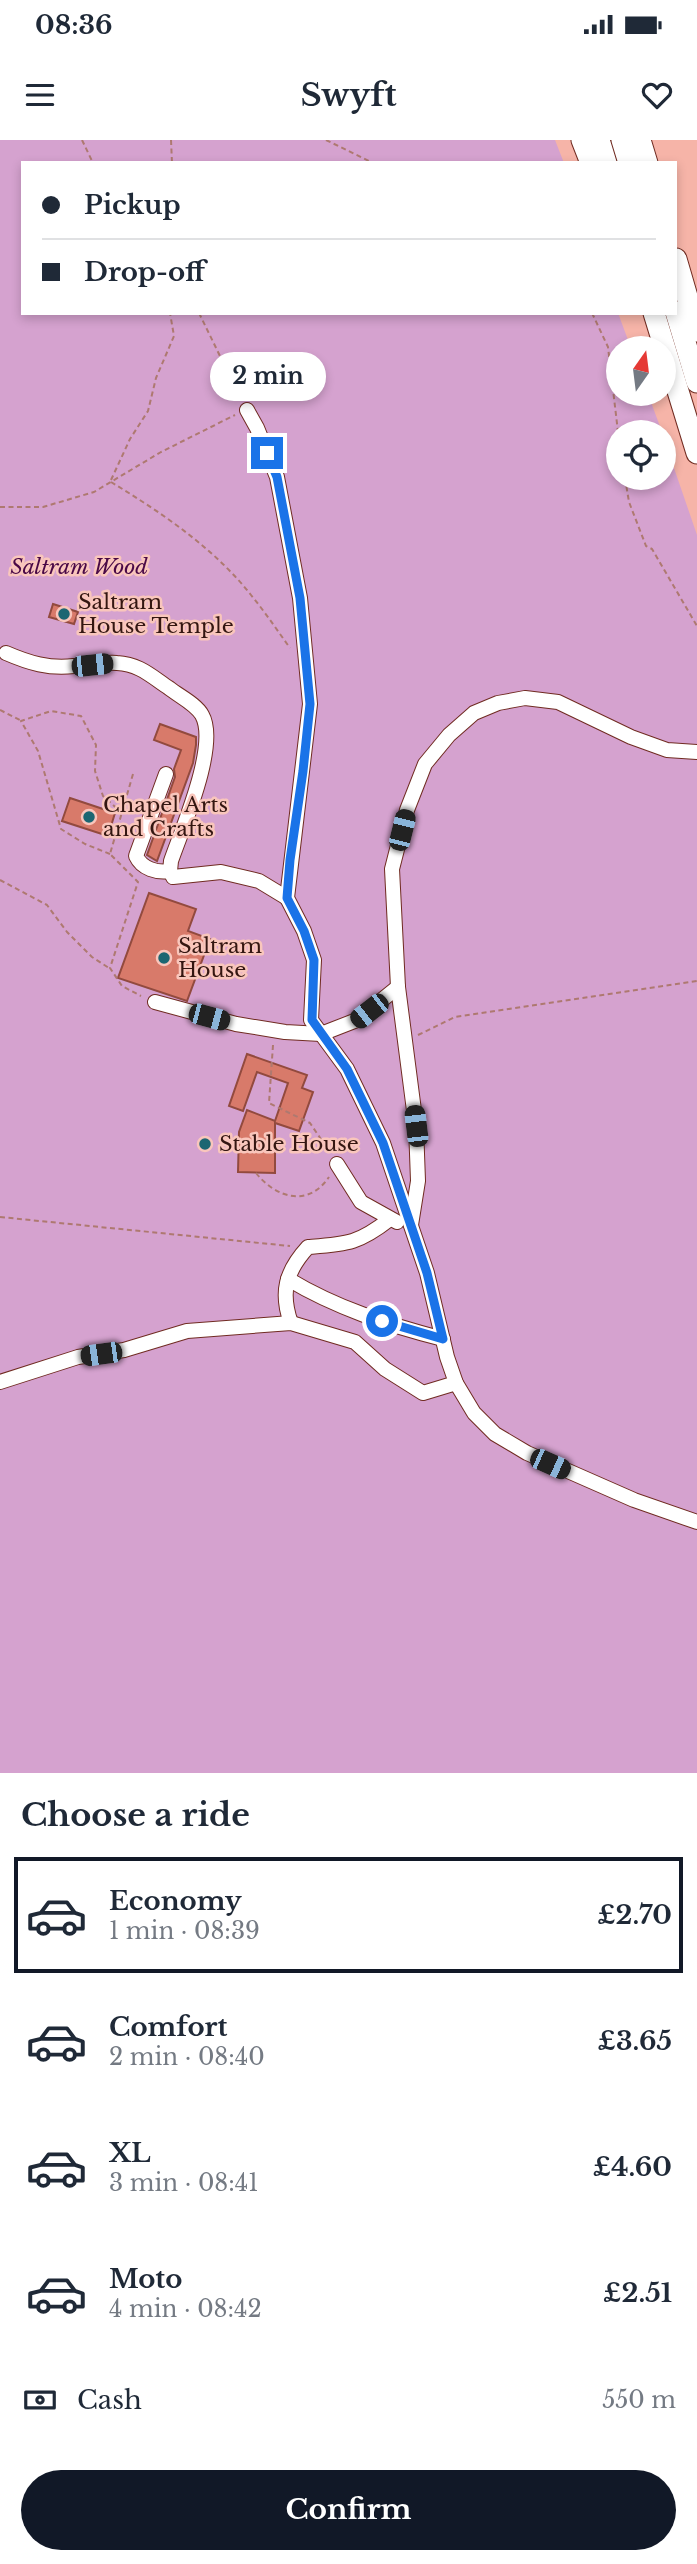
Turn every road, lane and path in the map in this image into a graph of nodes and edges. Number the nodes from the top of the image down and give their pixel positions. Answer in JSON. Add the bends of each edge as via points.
{"nodes":[{"id":1,"x":82,"y":140,"type":"edge"},
{"id":2,"x":172,"y":140,"type":"edge"},
{"id":3,"x":327,"y":140,"type":"edge"},
{"id":4,"x":582,"y":140,"type":"edge"},
{"id":5,"x":598,"y":140,"type":"edge"},
{"id":6,"x":627,"y":140,"type":"edge"},
{"id":7,"x":92,"y":161,"type":"edge"},
{"id":8,"x":172,"y":161,"type":"edge"},
{"id":9,"x":369,"y":161,"type":"edge"},
{"id":10,"x":590,"y":161,"type":"edge"},
{"id":11,"x":605,"y":161,"type":"edge"},
{"id":12,"x":629,"y":161,"type":"edge"},
{"id":13,"x":645,"y":161,"type":"edge"},
{"id":14,"x":677,"y":262,"type":"edge"},
{"id":15,"x":170,"y":315,"type":"edge"},
{"id":16,"x":200,"y":315,"type":"edge"},
{"id":17,"x":593,"y":315,"type":"edge"},
{"id":18,"x":655,"y":315,"type":"edge"},
{"id":19,"x":677,"y":315,"type":"edge"},
{"id":20,"x":697,"y":331,"type":"edge"},
{"id":21,"x":697,"y":382,"type":"edge"},
{"id":22,"x":247,"y":410,"type":"junction"},
{"id":23,"x":617,"y":420,"type":"edge"},
{"id":24,"x":697,"y":453,"type":"edge"},
{"id":25,"x":110,"y":481,"type":"junction"},
{"id":26,"x":627,"y":490,"type":"edge"},
{"id":27,"x":0,"y":507,"type":"edge"},
{"id":28,"x":697,"y":626,"type":"edge"},
{"id":29,"x":6,"y":653,"type":"dead end"},
{"id":30,"x":305,"y":667,"type":"junction"},
{"id":31,"x":0,"y":710,"type":"edge"},
{"id":32,"x":21,"y":721,"type":"junction"},
{"id":33,"x":697,"y":752,"type":"edge"},
{"id":34,"x":133,"y":774,"type":"dead end"},
{"id":35,"x":166,"y":774,"type":"dead end"},
{"id":36,"x":122,"y":813,"type":"junction"},
{"id":37,"x":110,"y":854,"type":"junction"},
{"id":38,"x":170,"y":872,"type":"junction"},
{"id":39,"x":0,"y":880,"type":"edge"},
{"id":40,"x":287,"y":898,"type":"junction"},
{"id":41,"x":110,"y":968,"type":"junction"},
{"id":42,"x":697,"y":981,"type":"edge"},
{"id":43,"x":398,"y":987,"type":"junction"},
{"id":44,"x":155,"y":1002,"type":"joint"},
{"id":45,"x":274,"y":1030,"type":"junction"},
{"id":46,"x":321,"y":1034,"type":"junction"},
{"id":47,"x":405,"y":1041,"type":"junction"},
{"id":48,"x":337,"y":1164,"type":"junction"},
{"id":49,"x":256,"y":1172,"type":"dead end"},
{"id":50,"x":0,"y":1217,"type":"edge"},
{"id":51,"x":390,"y":1219,"type":"junction"},
{"id":52,"x":411,"y":1227,"type":"junction"},
{"id":53,"x":308,"y":1247,"type":"junction"},
{"id":54,"x":288,"y":1279,"type":"junction"},
{"id":55,"x":291,"y":1322,"type":"junction"},
{"id":56,"x":443,"y":1339,"type":"junction"},
{"id":57,"x":0,"y":1382,"type":"edge"},
{"id":58,"x":456,"y":1383,"type":"junction"},
{"id":59,"x":697,"y":1522,"type":"edge"}],
"edges":[{"from":1,"to":7,"type":"path"},
{"from":2,"to":8,"type":"path"},
{"from":3,"to":9,"type":"path"},
{"from":4,"to":10,"type":"highway"},
{"from":5,"to":11,"type":"highway"},
{"from":6,"to":12,"type":"highway"},
{"from":6,"to":13,"type":"highway"},
{"from":14,"to":20,"type":"highway"},
{"from":15,"to":25,"type":"path","via":[[174,336],[148,411]]},
{"from":16,"to":22,"type":"path"},
{"from":17,"to":23,"type":"path","via":[[608,347]]},
{"from":18,"to":24,"type":"highway"},
{"from":19,"to":21,"type":"highway"},
{"from":22,"to":25,"type":"path"},
{"from":22,"to":30,"type":"lane","via":[[277,477],[300,598]]},
{"from":25,"to":27,"type":"path","via":[[94,492],[43,507]]},
{"from":25,"to":30,"type":"path","via":[[155,508],[221,563],[250,593]]},
{"from":26,"to":28,"type":"path","via":[[646,546]]},
{"from":29,"to":38,"type":"lane","via":[[46,666],[113,662],[140,667],[202,715],[203,767]]},
{"from":30,"to":40,"type":"lane","via":[[310,704]]},
{"from":31,"to":32,"type":"path"},
{"from":32,"to":36,"type":"path","via":[[51,710],[81,716],[96,745],[95,771],[103,796]]},
{"from":32,"to":37,"type":"path","via":[[38,751],[61,829]]},
{"from":33,"to":43,"type":"lane","via":[[667,750],[558,702],[525,698],[474,713],[425,764],[407,810],[392,869]]},
{"from":34,"to":36,"type":"path"},
{"from":35,"to":38,"type":"lane","via":[[136,856],[143,866]]},
{"from":36,"to":37,"type":"path"},
{"from":37,"to":41,"type":"path","via":[[138,882]]},
{"from":38,"to":40,"type":"lane","via":[[173,877],[221,872],[259,881]]},
{"from":39,"to":41,"type":"path","via":[[47,905],[67,932]]},
{"from":40,"to":46,"type":"lane","via":[[314,960],[312,1020]]},
{"from":41,"to":44,"type":"path","via":[[122,986]]},
{"from":42,"to":47,"type":"path","via":[[455,1017]]},
{"from":43,"to":46,"type":"lane","via":[[357,1020]]},
{"from":43,"to":47,"type":"lane"},
{"from":44,"to":45,"type":"lane"},
{"from":45,"to":46,"type":"lane"},
{"from":45,"to":48,"type":"path","via":[[269,1103],[310,1123]]},
{"from":46,"to":52,"type":"lane","via":[[365,1104]]},
{"from":47,"to":52,"type":"lane","via":[[418,1181]]},
{"from":48,"to":49,"type":"path","via":[[321,1188],[308,1196],[268,1188]]},
{"from":48,"to":51,"type":"lane","via":[[361,1202]]},
{"from":50,"to":53,"type":"path"},
{"from":51,"to":52,"type":"lane"},
{"from":51,"to":53,"type":"lane","via":[[351,1243]]},
{"from":52,"to":56,"type":"lane"},
{"from":53,"to":54,"type":"lane"},
{"from":54,"to":55,"type":"lane","via":[[284,1303]]},
{"from":54,"to":56,"type":"lane","via":[[362,1315]]},
{"from":55,"to":57,"type":"lane","via":[[187,1331],[124,1350],[78,1357]]},
{"from":55,"to":58,"type":"lane","via":[[355,1342],[385,1369],[423,1393]]},
{"from":56,"to":58,"type":"lane"},
{"from":58,"to":59,"type":"lane","via":[[474,1413],[495,1434],[527,1453]]}]}
